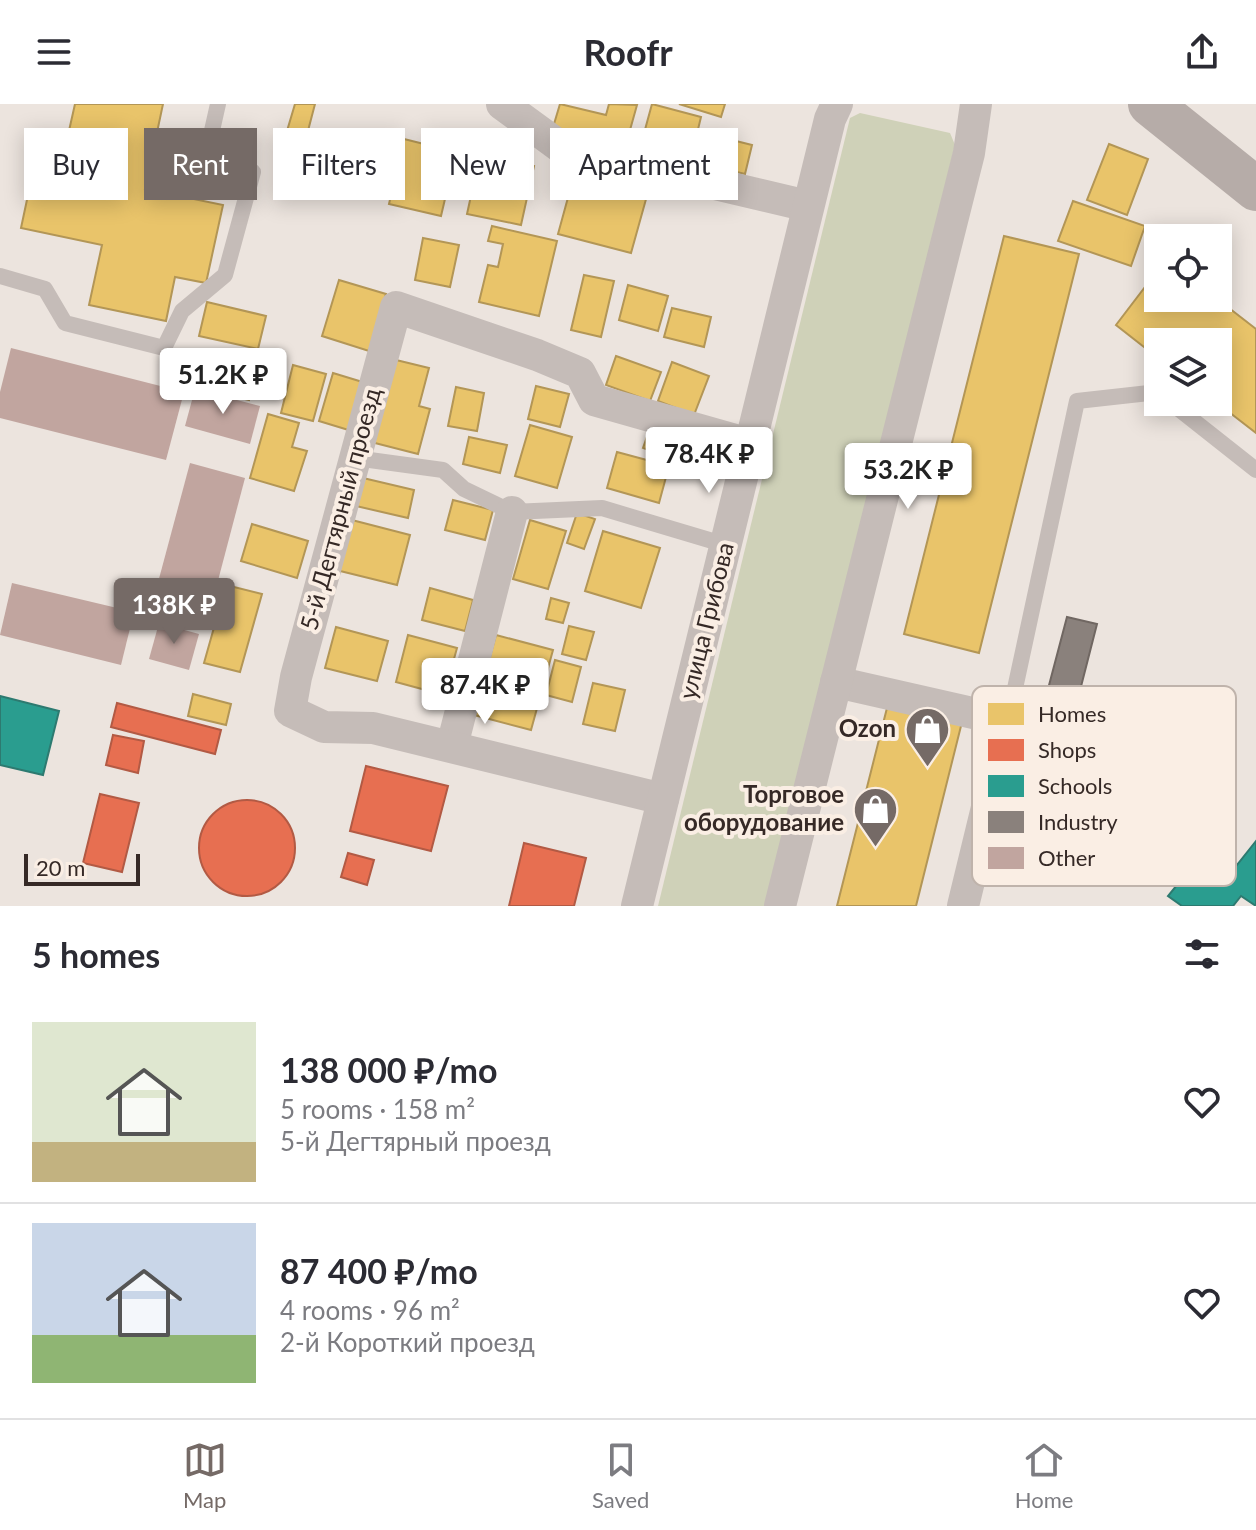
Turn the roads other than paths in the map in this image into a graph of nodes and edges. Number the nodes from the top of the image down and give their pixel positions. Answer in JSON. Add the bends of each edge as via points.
{"nodes":[{"id":1,"x":218,"y":104,"type":"edge"},
{"id":2,"x":502,"y":104,"type":"edge"},
{"id":3,"x":837,"y":104,"type":"edge"},
{"id":4,"x":976,"y":104,"type":"edge"},
{"id":5,"x":1150,"y":104,"type":"edge"},
{"id":6,"x":1256,"y":189,"type":"edge"},
{"id":7,"x":808,"y":206,"type":"junction"},
{"id":8,"x":0,"y":276,"type":"edge"},
{"id":9,"x":1144,"y":394,"type":"edge"},
{"id":10,"x":1188,"y":416,"type":"edge"},
{"id":11,"x":749,"y":444,"type":"junction"},
{"id":12,"x":355,"y":458,"type":"junction"},
{"id":13,"x":1256,"y":470,"type":"edge"},
{"id":14,"x":512,"y":512,"type":"junction"},
{"id":15,"x":726,"y":545,"type":"junction"},
{"id":16,"x":836,"y":682,"type":"junction"},
{"id":17,"x":1016,"y":686,"type":"edge"},
{"id":18,"x":972,"y":713,"type":"edge"},
{"id":19,"x":452,"y":746,"type":"junction"},
{"id":20,"x":663,"y":799,"type":"junction"},
{"id":21,"x":972,"y":869,"type":"edge"},
{"id":22,"x":637,"y":906,"type":"edge"},
{"id":23,"x":780,"y":906,"type":"edge"},
{"id":24,"x":963,"y":906,"type":"edge"}],
"edges":[{"from":1,"to":8,"type":"lane","via":[[211,135],[253,172],[225,275],[182,311],[164,348],[65,323],[45,289]]},
{"from":2,"to":7,"type":"street","via":[[562,148]]},
{"from":3,"to":7,"type":"street","name":"улица Грибова"},
{"from":4,"to":16,"type":"street","via":[[969,153]]},
{"from":5,"to":6,"type":"main road"},
{"from":7,"to":11,"type":"street","name":"улица Грибова"},
{"from":9,"to":17,"type":"lane","via":[[1077,401]]},
{"from":10,"to":13,"type":"lane"},
{"from":11,"to":12,"type":"street","name":"5-й Дегтярный проезд","via":[[594,400],[580,373],[396,307]]},
{"from":11,"to":15,"type":"street","name":"улица Грибова"},
{"from":12,"to":14,"type":"lane","via":[[443,470],[464,489]]},
{"from":12,"to":19,"type":"street","name":"5-й Дегтярный проезд","via":[[290,711],[324,727],[373,728]]},
{"from":14,"to":15,"type":"lane","via":[[602,508]]},
{"from":14,"to":19,"type":"street"},
{"from":15,"to":20,"type":"street","name":"улица Грибова"},
{"from":16,"to":18,"type":"street"},
{"from":16,"to":23,"type":"street"},
{"from":19,"to":20,"type":"street"},
{"from":20,"to":22,"type":"street","name":"улица Грибова"},
{"from":21,"to":24,"type":"street"}]}
